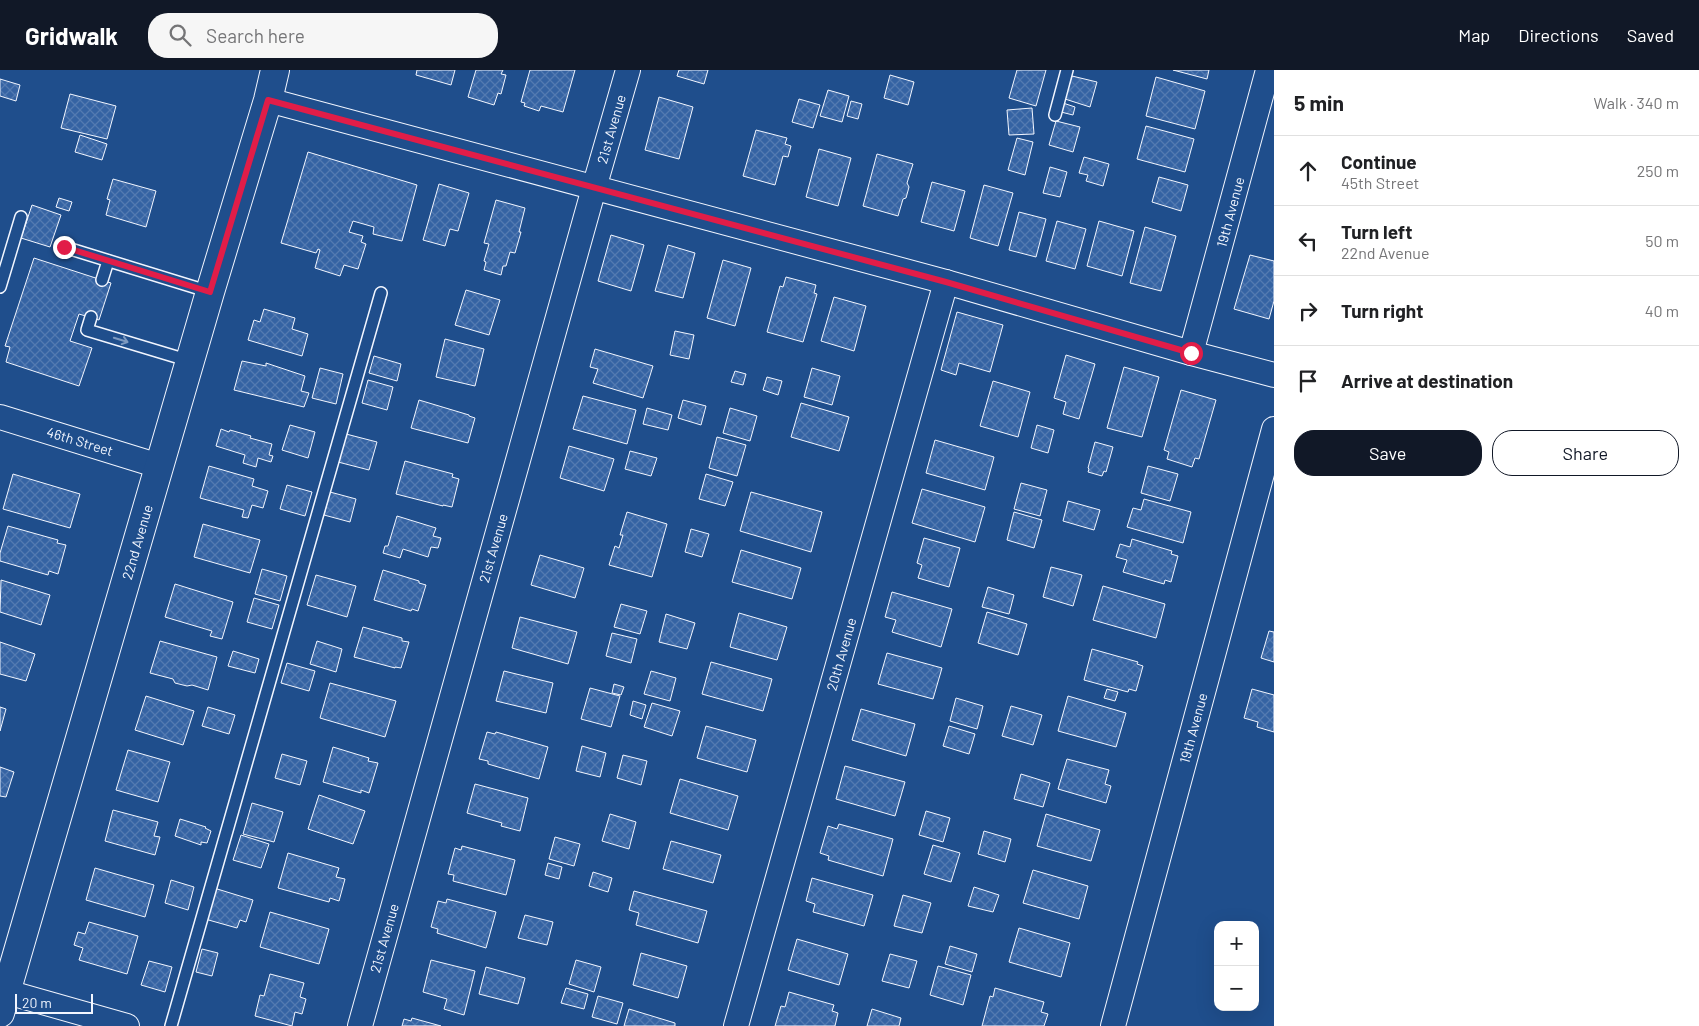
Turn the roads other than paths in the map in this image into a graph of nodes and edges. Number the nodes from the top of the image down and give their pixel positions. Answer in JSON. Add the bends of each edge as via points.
{"nodes":[{"id":1,"x":274,"y":70,"type":"edge"},
{"id":2,"x":628,"y":70,"type":"edge"},
{"id":3,"x":1067,"y":70,"type":"edge"},
{"id":4,"x":1268,"y":70,"type":"edge"},
{"id":5,"x":268,"y":100,"type":"junction"},
{"id":6,"x":1055,"y":115,"type":"dead end"},
{"id":7,"x":594,"y":188,"type":"junction"},
{"id":8,"x":21,"y":217,"type":"dead end"},
{"id":9,"x":64,"y":247,"type":"dead end"},
{"id":10,"x":108,"y":261,"type":"junction"},
{"id":11,"x":102,"y":280,"type":"dead end"},
{"id":12,"x":946,"y":282,"type":"junction"},
{"id":13,"x":0,"y":287,"type":"edge"},
{"id":14,"x":210,"y":292,"type":"junction"},
{"id":15,"x":381,"y":293,"type":"dead end"},
{"id":16,"x":91,"y":317,"type":"dead end"},
{"id":17,"x":1191,"y":353,"type":"junction"},
{"id":18,"x":190,"y":361,"type":"junction"},
{"id":19,"x":1274,"y":375,"type":"edge"},
{"id":20,"x":0,"y":417,"type":"edge"},
{"id":21,"x":1274,"y":429,"type":"edge"},
{"id":22,"x":159,"y":466,"type":"junction"},
{"id":23,"x":2,"y":999,"type":"edge"},
{"id":24,"x":127,"y":1026,"type":"edge"},
{"id":25,"x":171,"y":1026,"type":"edge"},
{"id":26,"x":360,"y":1026,"type":"edge"},
{"id":27,"x":736,"y":1026,"type":"edge"},
{"id":28,"x":1113,"y":1026,"type":"edge"}],
"edges":[{"from":1,"to":5,"type":"street","name":"22nd Avenue"},
{"from":2,"to":7,"type":"street","name":"21st Avenue"},
{"from":3,"to":6,"type":"lane"},
{"from":4,"to":17,"type":"street","name":"19th Avenue"},
{"from":5,"to":7,"type":"street"},
{"from":5,"to":14,"type":"street","name":"22nd Avenue"},
{"from":7,"to":12,"type":"street"},
{"from":7,"to":26,"type":"street","name":"21st Avenue"},
{"from":8,"to":13,"type":"lane"},
{"from":9,"to":10,"type":"lane"},
{"from":10,"to":11,"type":"lane"},
{"from":10,"to":14,"type":"lane"},
{"from":12,"to":17,"type":"street"},
{"from":12,"to":27,"type":"street","name":"20th Avenue"},
{"from":14,"to":18,"type":"street","name":"22nd Avenue"},
{"from":15,"to":25,"type":"lane"},
{"from":16,"to":18,"type":"lane","one_way":true,"via":[[87,330]]},
{"from":17,"to":19,"type":"street"},
{"from":18,"to":22,"type":"street","name":"22nd Avenue"},
{"from":20,"to":22,"type":"street","name":"46th Street"},
{"from":21,"to":28,"type":"street","name":"19th Avenue"},
{"from":22,"to":23,"type":"street","name":"22nd Avenue"},
{"from":23,"to":24,"type":"street"}]}
